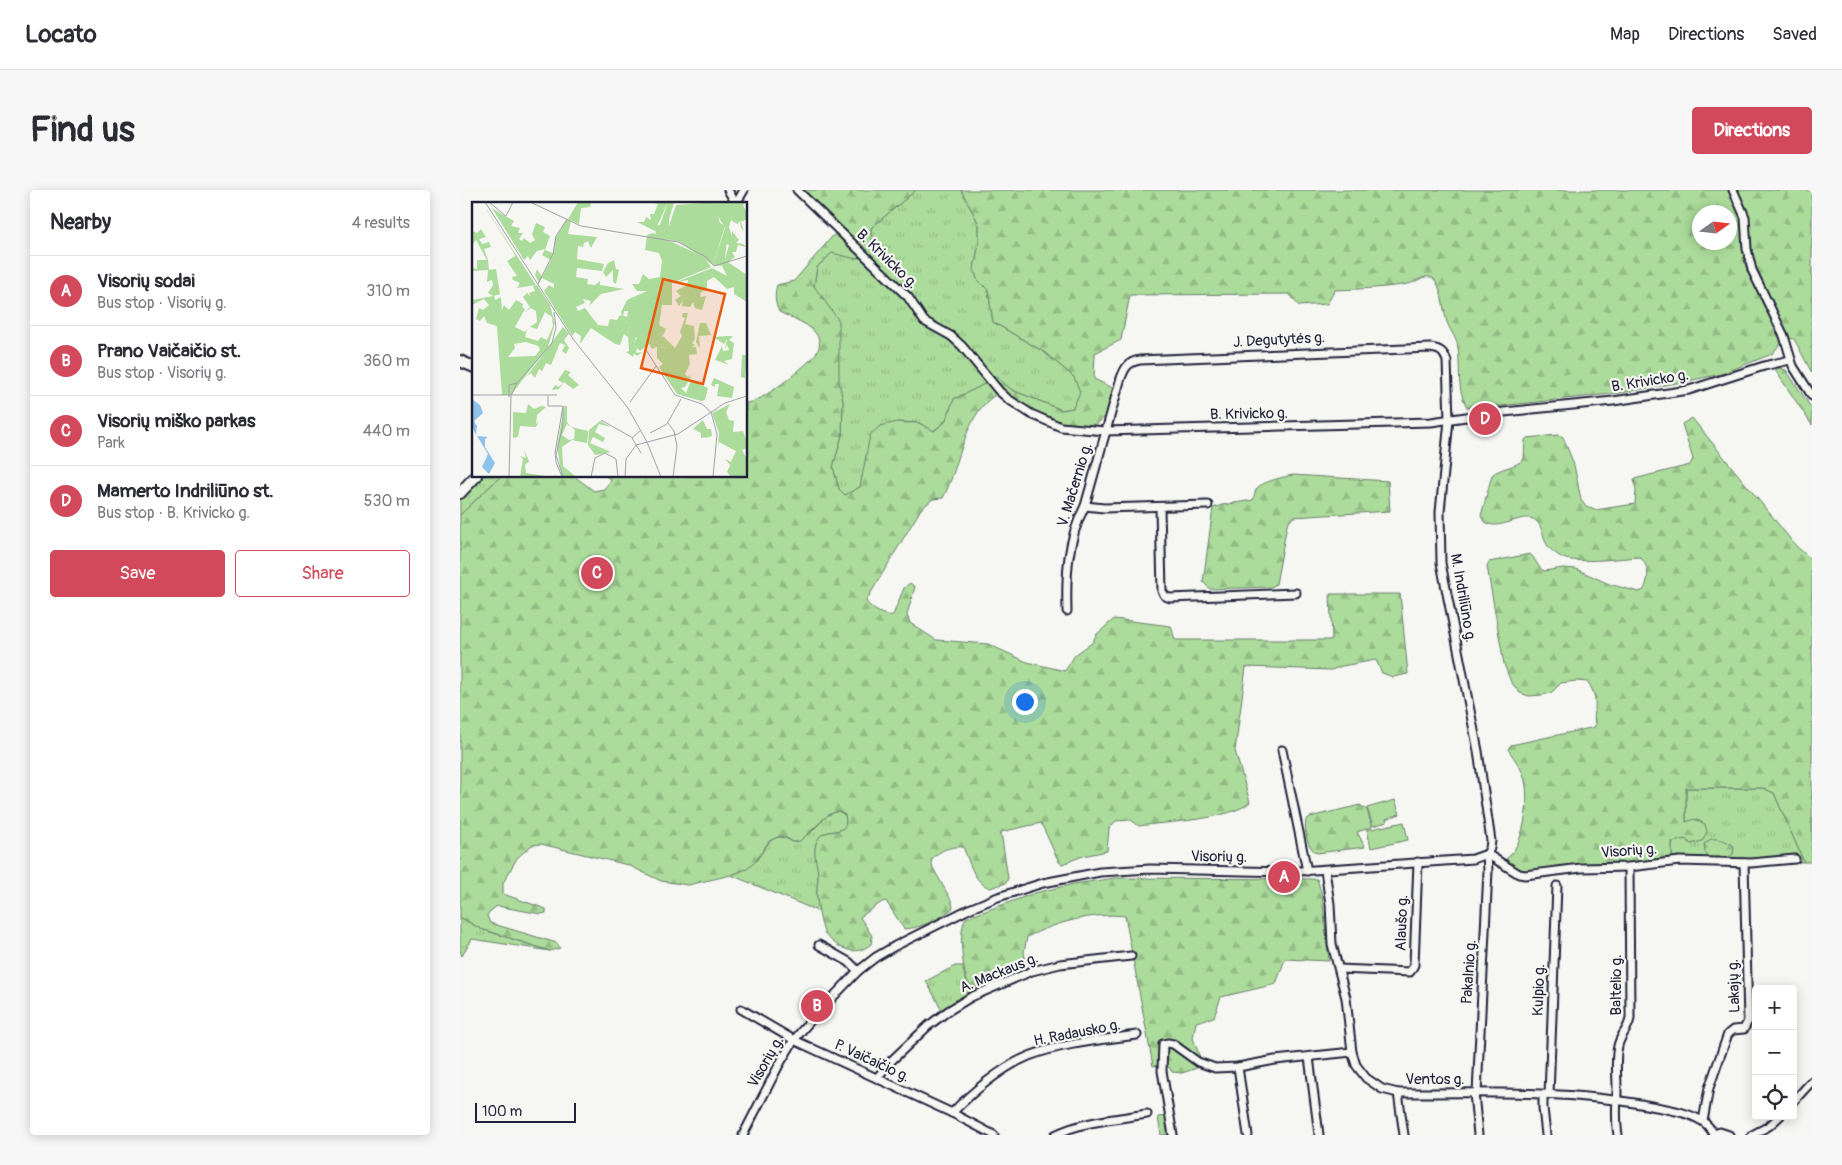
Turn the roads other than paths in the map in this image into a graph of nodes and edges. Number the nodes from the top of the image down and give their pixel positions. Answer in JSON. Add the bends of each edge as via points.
{"nodes":[{"id":1,"x":728,"y":190,"type":"edge"},
{"id":2,"x":744,"y":190,"type":"edge"},
{"id":3,"x":797,"y":190,"type":"edge"},
{"id":4,"x":1733,"y":190,"type":"edge"},
{"id":5,"x":735,"y":202,"type":"edge"},
{"id":6,"x":737,"y":202,"type":"edge"},
{"id":7,"x":1437,"y":349,"type":"joint"},
{"id":8,"x":1790,"y":360,"type":"junction"},
{"id":9,"x":460,"y":361,"type":"edge"},
{"id":10,"x":472,"y":367,"type":"edge"},
{"id":11,"x":1124,"y":368,"type":"joint"},
{"id":12,"x":1812,"y":396,"type":"edge"},
{"id":13,"x":1449,"y":420,"type":"junction"},
{"id":14,"x":1105,"y":431,"type":"junction"},
{"id":15,"x":474,"y":478,"type":"edge"},
{"id":16,"x":460,"y":493,"type":"edge"},
{"id":17,"x":1208,"y":505,"type":"dead end"},
{"id":18,"x":1085,"y":506,"type":"junction"},
{"id":19,"x":1160,"y":506,"type":"junction"},
{"id":20,"x":1296,"y":593,"type":"dead end"},
{"id":21,"x":1067,"y":611,"type":"dead end"},
{"id":22,"x":1282,"y":750,"type":"dead end"},
{"id":23,"x":1487,"y":854,"type":"junction"},
{"id":24,"x":1795,"y":860,"type":"dead end"},
{"id":25,"x":1418,"y":862,"type":"junction"},
{"id":26,"x":1744,"y":863,"type":"junction"},
{"id":27,"x":1629,"y":867,"type":"junction"},
{"id":28,"x":1325,"y":870,"type":"junction"},
{"id":29,"x":1307,"y":871,"type":"junction"},
{"id":30,"x":1557,"y":886,"type":"dead end"},
{"id":31,"x":819,"y":945,"type":"dead end"},
{"id":32,"x":1130,"y":956,"type":"dead end"},
{"id":33,"x":1339,"y":969,"type":"junction"},
{"id":34,"x":858,"y":971,"type":"junction"},
{"id":35,"x":741,"y":1009,"type":"dead end"},
{"id":36,"x":1137,"y":1035,"type":"dead end"},
{"id":37,"x":794,"y":1040,"type":"junction"},
{"id":38,"x":1352,"y":1052,"type":"junction"},
{"id":39,"x":1309,"y":1057,"type":"junction"},
{"id":40,"x":1238,"y":1067,"type":"junction"},
{"id":41,"x":877,"y":1078,"type":"junction"},
{"id":42,"x":1812,"y":1081,"type":"edge"},
{"id":43,"x":1398,"y":1093,"type":"junction"},
{"id":44,"x":1475,"y":1093,"type":"junction"},
{"id":45,"x":1546,"y":1095,"type":"junction"},
{"id":46,"x":1797,"y":1098,"type":"edge"},
{"id":47,"x":1617,"y":1100,"type":"junction"},
{"id":48,"x":952,"y":1113,"type":"junction"},
{"id":49,"x":1147,"y":1114,"type":"dead end"},
{"id":50,"x":1776,"y":1120,"type":"edge"},
{"id":51,"x":1703,"y":1121,"type":"junction"},
{"id":52,"x":1713,"y":1134,"type":"edge"},
{"id":53,"x":743,"y":1135,"type":"edge"},
{"id":54,"x":994,"y":1135,"type":"edge"},
{"id":55,"x":1055,"y":1135,"type":"edge"},
{"id":56,"x":1173,"y":1135,"type":"edge"},
{"id":57,"x":1248,"y":1135,"type":"edge"},
{"id":58,"x":1319,"y":1135,"type":"edge"},
{"id":59,"x":1404,"y":1135,"type":"edge"},
{"id":60,"x":1478,"y":1135,"type":"edge"},
{"id":61,"x":1546,"y":1135,"type":"edge"},
{"id":62,"x":1618,"y":1135,"type":"edge"},
{"id":63,"x":1729,"y":1135,"type":"edge"},
{"id":64,"x":1752,"y":1135,"type":"edge"}],
"edges":[{"from":1,"to":5,"type":"street"},
{"from":2,"to":6,"type":"street"},
{"from":3,"to":14,"type":"street","name":"B. Krivicko g.","via":[[908,297],[924,321],[962,346],[1008,399],[1031,414],[1061,427]]},
{"from":4,"to":8,"type":"street","via":[[1745,216],[1752,270],[1784,336]]},
{"from":7,"to":11,"type":"street","name":"J. Degutytės g.","via":[[1140,360]]},
{"from":7,"to":13,"type":"street","name":"M. Indriliūno g.","via":[[1447,361]]},
{"from":8,"to":12,"type":"street"},
{"from":8,"to":13,"type":"street","name":"B. Krivicko g.","via":[[1689,390]]},
{"from":9,"to":10,"type":"main road"},
{"from":11,"to":14,"type":"street","name":"V. Mačernio g."},
{"from":13,"to":14,"type":"street","name":"B. Krivicko g."},
{"from":13,"to":23,"type":"street","name":"M. Indriliūno g.","via":[[1440,512],[1442,563],[1478,751],[1491,841]]},
{"from":14,"to":18,"type":"street","name":"V. Mačernio g."},
{"from":15,"to":16,"type":"main road"},
{"from":17,"to":19,"type":"street"},
{"from":18,"to":19,"type":"street"},
{"from":18,"to":21,"type":"street","name":"V. Mačernio g.","via":[[1070,549]]},
{"from":19,"to":20,"type":"street","via":[[1162,591],[1165,596]]},
{"from":22,"to":29,"type":"street"},
{"from":23,"to":25,"type":"street","name":"Visorių g.","via":[[1473,859]]},
{"from":23,"to":27,"type":"street","name":"Visorių g.","via":[[1525,875],[1581,868]]},
{"from":23,"to":44,"type":"street","name":"Pakalnio g."},
{"from":24,"to":26,"type":"street","name":"Visorių g."},
{"from":25,"to":28,"type":"street","name":"Visorių g."},
{"from":25,"to":33,"type":"street","name":"Alaušo g.","via":[[1414,965],[1410,972]]},
{"from":26,"to":27,"type":"street","name":"Visorių g.","via":[[1680,862]]},
{"from":26,"to":51,"type":"street","name":"Lakajų g.","via":[[1748,1021],[1744,1029],[1728,1034],[1709,1088]]},
{"from":27,"to":47,"type":"street","name":"Baltelio g.","via":[[1630,1018],[1617,1050]]},
{"from":28,"to":29,"type":"street","name":"Visorių g."},
{"from":28,"to":33,"type":"street","name":"Ventos g.","via":[[1332,944]]},
{"from":29,"to":34,"type":"street","name":"Visorių g.","via":[[1150,869],[1074,876],[1014,892],[969,909],[895,946]]},
{"from":30,"to":45,"type":"street","name":"Kulpio g."},
{"from":31,"to":34,"type":"street"},
{"from":32,"to":41,"type":"street","name":"A. Mackaus g.","via":[[1060,964],[970,997],[928,1026]]},
{"from":33,"to":38,"type":"street","name":"Ventos g."},
{"from":34,"to":37,"type":"street","name":"Visorių g."},
{"from":35,"to":37,"type":"street","name":"P. Vaičaičio g."},
{"from":36,"to":48,"type":"street","name":"H. Radausko g.","via":[[1065,1046],[1028,1057],[982,1086]]},
{"from":37,"to":41,"type":"street","name":"P. Vaičaičio g."},
{"from":37,"to":53,"type":"street","name":"Visorių g."},
{"from":38,"to":39,"type":"street"},
{"from":38,"to":43,"type":"street","name":"Ventos g.","via":[[1366,1078],[1382,1089]]},
{"from":39,"to":40,"type":"street"},
{"from":39,"to":58,"type":"street"},
{"from":40,"to":56,"type":"street","via":[[1206,1066],[1173,1044],[1163,1044],[1162,1071]]},
{"from":40,"to":57,"type":"street"},
{"from":41,"to":48,"type":"street","name":"P. Vaičaičio g."},
{"from":42,"to":46,"type":"street"},
{"from":43,"to":44,"type":"street","name":"Ventos g."},
{"from":43,"to":59,"type":"street"},
{"from":44,"to":45,"type":"street","name":"Ventos g."},
{"from":44,"to":60,"type":"street","name":"Pakalnio g."},
{"from":45,"to":47,"type":"street","name":"Ventos g."},
{"from":45,"to":61,"type":"street","name":"Kulpio g.","via":[[1543,1108]]},
{"from":47,"to":51,"type":"street","name":"Ventos g.","via":[[1669,1109]]},
{"from":47,"to":62,"type":"street","name":"Baltelio g."},
{"from":48,"to":54,"type":"street","name":"P. Vaičaičio g."},
{"from":49,"to":55,"type":"street","via":[[1092,1123]]},
{"from":50,"to":64,"type":"street"},
{"from":51,"to":52,"type":"street"},
{"from":52,"to":63,"type":"street"}]}
